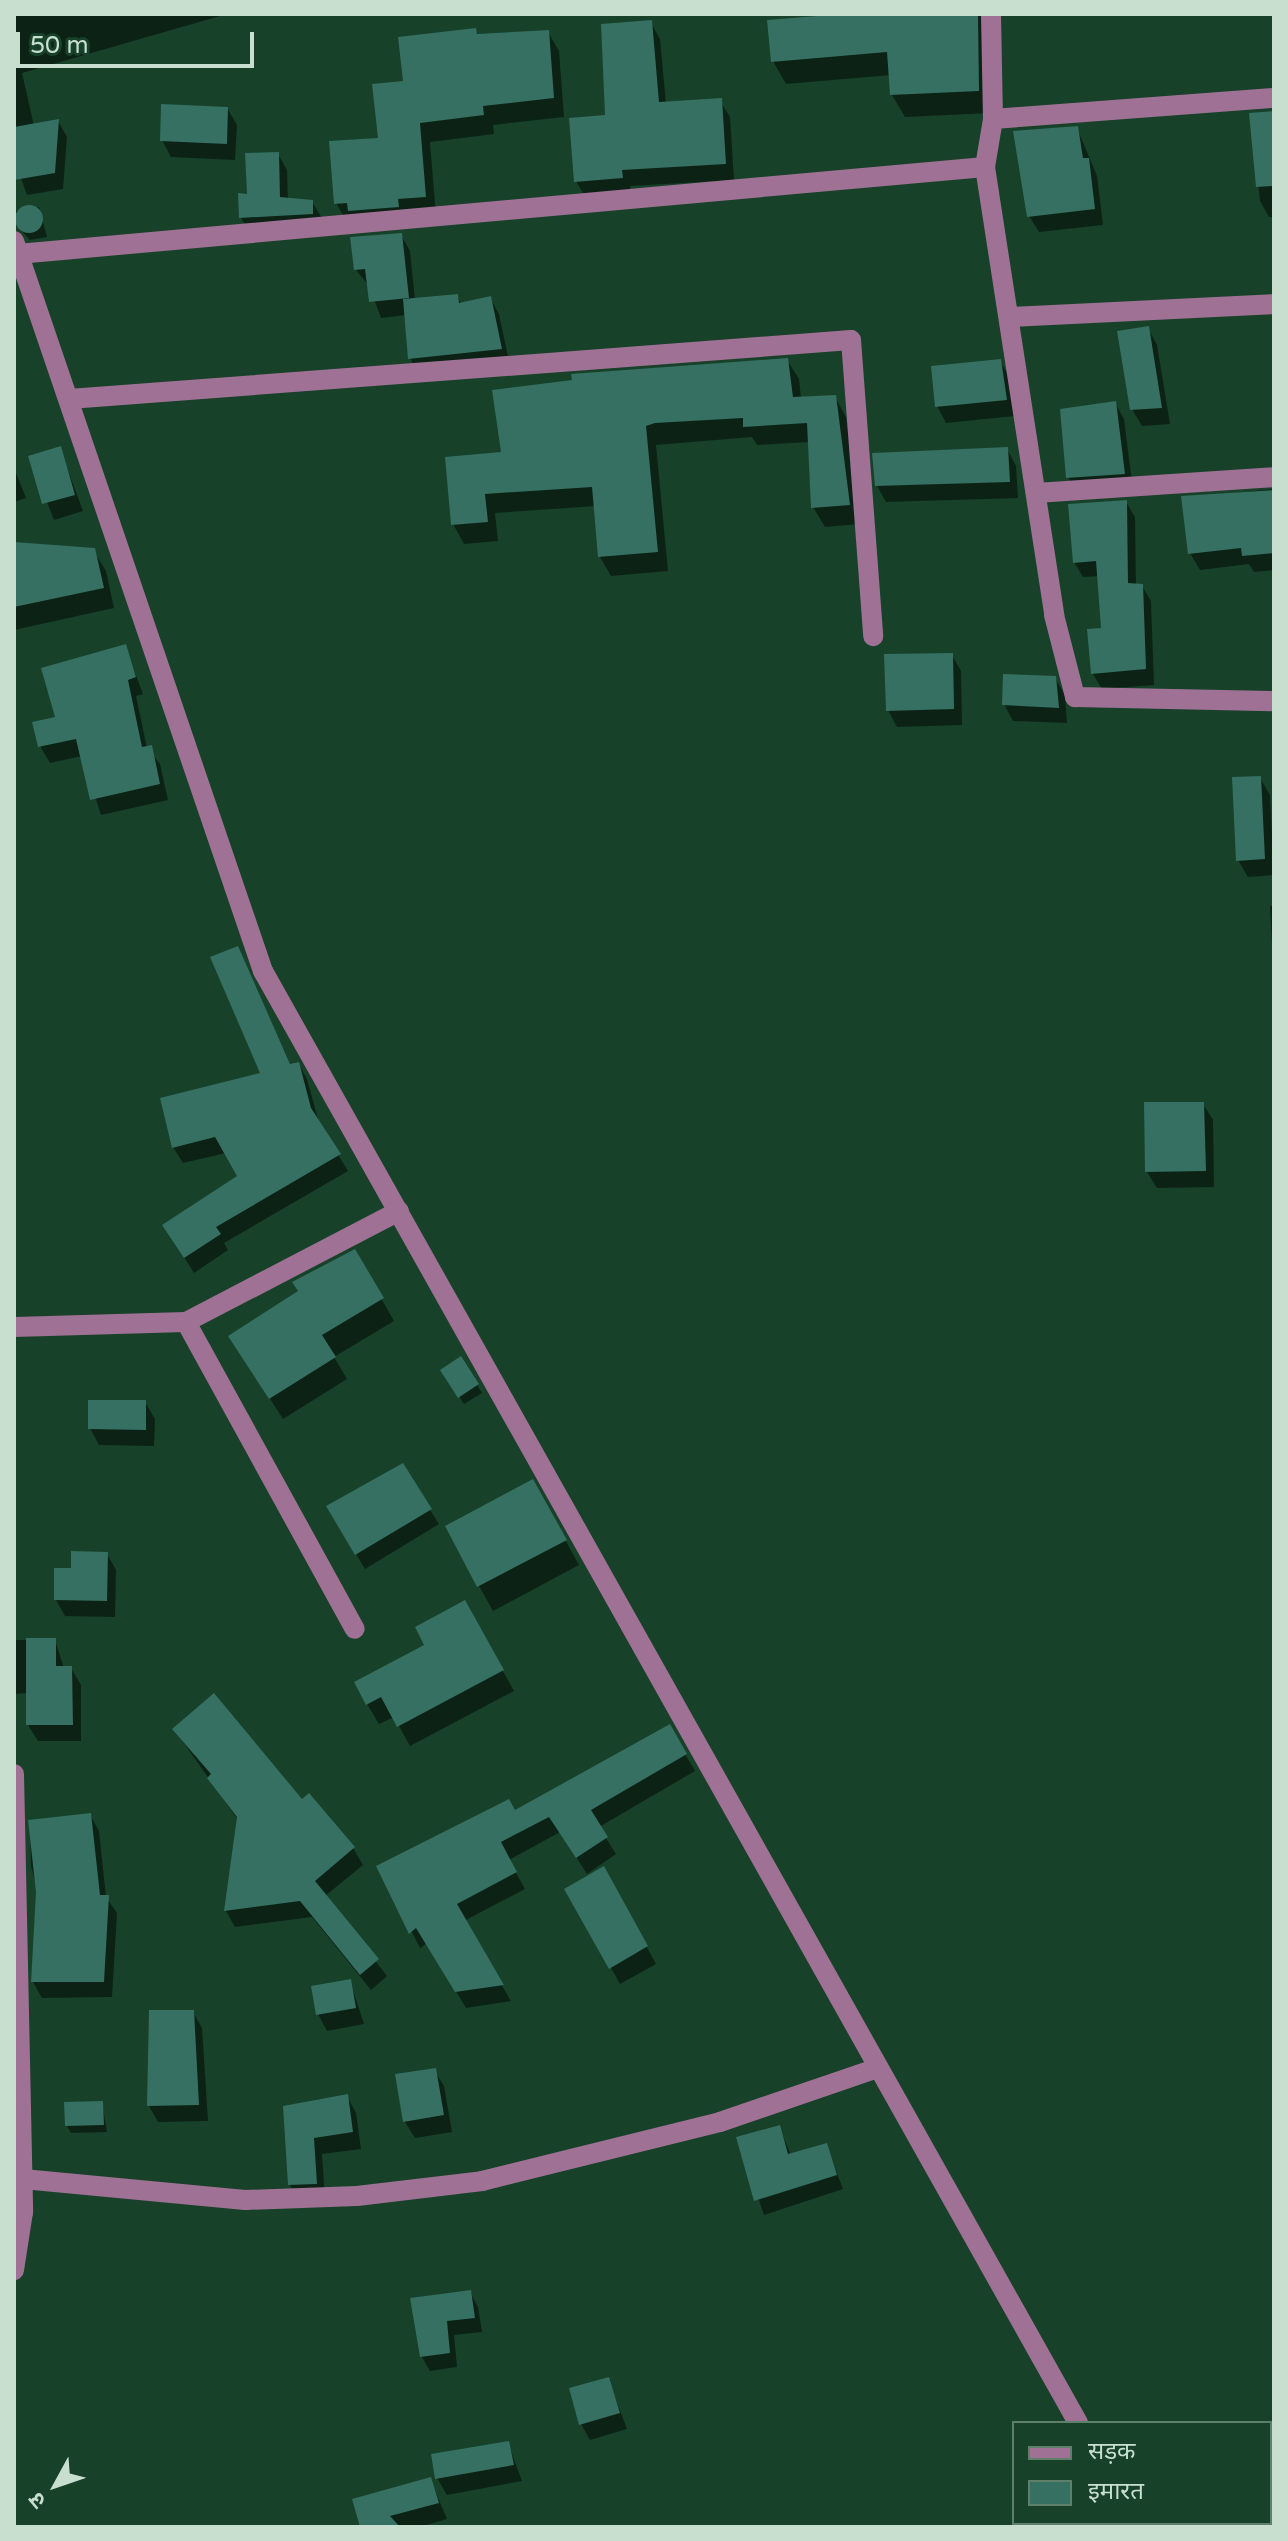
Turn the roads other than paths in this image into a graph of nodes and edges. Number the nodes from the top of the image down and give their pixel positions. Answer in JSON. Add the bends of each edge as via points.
{"nodes":[{"id":1,"x":991,"y":14,"type":"edge"},
{"id":2,"x":1274,"y":98,"type":"edge"},
{"id":3,"x":993,"y":119,"type":"junction"},
{"id":4,"x":985,"y":167,"type":"junction"},
{"id":5,"x":16,"y":247,"type":"edge"},
{"id":6,"x":1274,"y":304,"type":"edge"},
{"id":7,"x":1009,"y":317,"type":"junction"},
{"id":8,"x":69,"y":399,"type":"junction"},
{"id":9,"x":1274,"y":477,"type":"edge"},
{"id":10,"x":1036,"y":493,"type":"junction"},
{"id":11,"x":873,"y":636,"type":"dead end"},
{"id":12,"x":1274,"y":701,"type":"edge"},
{"id":13,"x":399,"y":1211,"type":"junction"},
{"id":14,"x":186,"y":1322,"type":"junction"},
{"id":15,"x":14,"y":1327,"type":"edge"},
{"id":16,"x":355,"y":1629,"type":"dead end"},
{"id":17,"x":14,"y":1774,"type":"edge"},
{"id":18,"x":875,"y":2069,"type":"junction"},
{"id":19,"x":23,"y":2179,"type":"junction"},
{"id":20,"x":14,"y":2270,"type":"edge"},
{"id":21,"x":1077,"y":2421,"type":"edge"}],
"edges":[{"from":1,"to":3,"type":"street"},
{"from":2,"to":3,"type":"street"},
{"from":3,"to":4,"type":"street"},
{"from":4,"to":5,"type":"street"},
{"from":4,"to":7,"type":"street"},
{"from":5,"to":8,"type":"street"},
{"from":6,"to":7,"type":"street"},
{"from":7,"to":10,"type":"street"},
{"from":8,"to":11,"type":"street","via":[[851,340]]},
{"from":8,"to":13,"type":"street","via":[[263,971]]},
{"from":9,"to":10,"type":"street"},
{"from":10,"to":12,"type":"street","via":[[1054,615],[1075,697]]},
{"from":13,"to":14,"type":"street"},
{"from":13,"to":18,"type":"street"},
{"from":14,"to":15,"type":"street"},
{"from":14,"to":16,"type":"street"},
{"from":17,"to":19,"type":"street"},
{"from":18,"to":19,"type":"street","via":[[720,2122],[482,2181],[357,2196],[245,2200]]},
{"from":18,"to":21,"type":"street"},
{"from":19,"to":20,"type":"street"}]}
